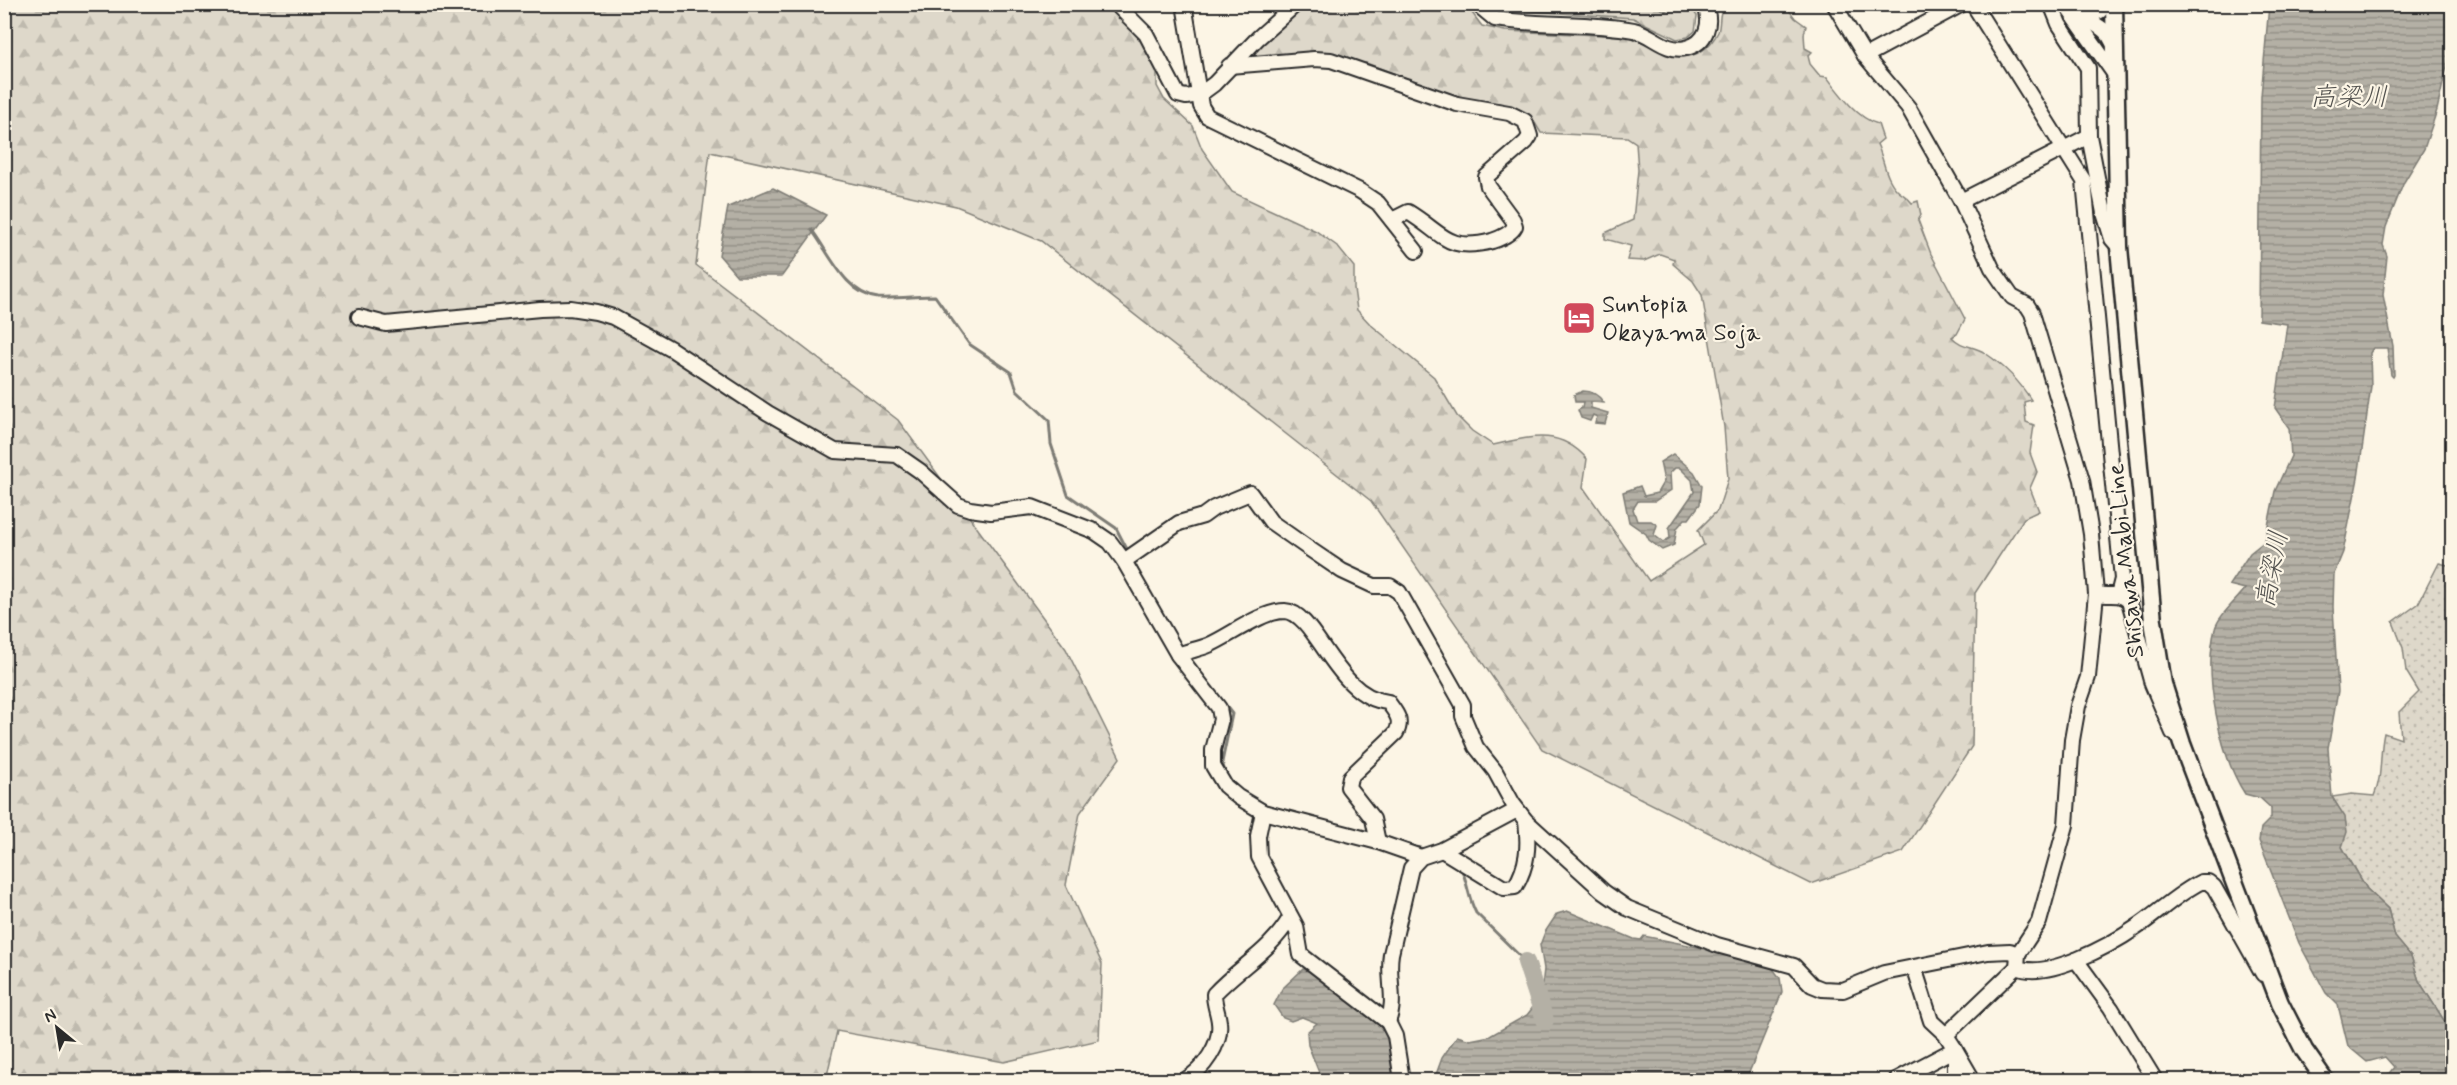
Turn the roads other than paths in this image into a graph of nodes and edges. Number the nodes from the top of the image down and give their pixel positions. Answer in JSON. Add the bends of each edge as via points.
{"nodes":[{"id":1,"x":1116,"y":4,"type":"edge"},
{"id":2,"x":1184,"y":4,"type":"edge"},
{"id":3,"x":1296,"y":4,"type":"edge"},
{"id":4,"x":1477,"y":4,"type":"edge"},
{"id":5,"x":1704,"y":4,"type":"edge"},
{"id":6,"x":1834,"y":4,"type":"edge"},
{"id":7,"x":1962,"y":4,"type":"edge"},
{"id":8,"x":1973,"y":4,"type":"edge"},
{"id":9,"x":2051,"y":4,"type":"edge"},
{"id":10,"x":2066,"y":4,"type":"edge"},
{"id":11,"x":2072,"y":4,"type":"edge"},
{"id":12,"x":2104,"y":4,"type":"edge"},
{"id":13,"x":2114,"y":4,"type":"edge"},
{"id":14,"x":2083,"y":24,"type":"junction"},
{"id":15,"x":2111,"y":34,"type":"junction"},
{"id":16,"x":1865,"y":56,"type":"junction"},
{"id":17,"x":1229,"y":66,"type":"junction"},
{"id":18,"x":2114,"y":72,"type":"junction"},
{"id":19,"x":1199,"y":94,"type":"junction"},
{"id":20,"x":2090,"y":136,"type":"junction"},
{"id":21,"x":2064,"y":147,"type":"junction"},
{"id":22,"x":1961,"y":201,"type":"junction"},
{"id":23,"x":1392,"y":220,"type":"junction"},
{"id":24,"x":2118,"y":247,"type":"junction"},
{"id":25,"x":1416,"y":251,"type":"dead end"},
{"id":26,"x":359,"y":317,"type":"dead end"},
{"id":27,"x":1124,"y":561,"type":"junction"},
{"id":28,"x":2096,"y":594,"type":"junction"},
{"id":29,"x":2118,"y":595,"type":"junction"},
{"id":30,"x":1178,"y":655,"type":"junction"},
{"id":31,"x":2182,"y":744,"type":"junction"},
{"id":32,"x":1517,"y":810,"type":"junction"},
{"id":33,"x":1263,"y":812,"type":"junction"},
{"id":34,"x":1526,"y":821,"type":"junction"},
{"id":35,"x":1377,"y":837,"type":"junction"},
{"id":36,"x":1442,"y":850,"type":"junction"},
{"id":37,"x":1421,"y":857,"type":"junction"},
{"id":38,"x":1290,"y":918,"type":"junction"},
{"id":39,"x":2017,"y":960,"type":"junction"},
{"id":40,"x":2076,"y":960,"type":"junction"},
{"id":41,"x":1914,"y":967,"type":"junction"},
{"id":42,"x":2273,"y":984,"type":"junction"},
{"id":43,"x":1388,"y":1022,"type":"junction"},
{"id":44,"x":1946,"y":1035,"type":"junction"},
{"id":45,"x":1955,"y":1049,"type":"junction"},
{"id":46,"x":1185,"y":1080,"type":"edge"},
{"id":47,"x":1402,"y":1080,"type":"edge"},
{"id":48,"x":1896,"y":1080,"type":"edge"},
{"id":49,"x":1955,"y":1080,"type":"edge"},
{"id":50,"x":1973,"y":1080,"type":"edge"},
{"id":51,"x":2155,"y":1080,"type":"edge"},
{"id":52,"x":2325,"y":1080,"type":"edge"}],
"edges":[{"from":1,"to":19,"type":"street","via":[[1146,34],[1178,95]]},
{"from":2,"to":19,"type":"street"},
{"from":3,"to":17,"type":"street"},
{"from":4,"to":5,"type":"street","via":[[1495,19],[1638,31],[1666,46],[1684,49],[1701,40],[1706,32],[1709,16]]},
{"from":6,"to":16,"type":"street"},
{"from":7,"to":16,"type":"street"},
{"from":8,"to":21,"type":"street"},
{"from":9,"to":20,"type":"street","via":[[2059,24],[2088,68]]},
{"from":10,"to":14,"type":"street"},
{"from":11,"to":14,"type":"street"},
{"from":12,"to":14,"type":"street"},
{"from":13,"to":15,"type":"main road","name":"Shisawa Mabi Line"},
{"from":14,"to":15,"type":"street"},
{"from":14,"to":18,"type":"street"},
{"from":15,"to":18,"type":"main road","name":"Shisawa Mabi Line"},
{"from":16,"to":22,"type":"street","via":[[1908,107]]},
{"from":17,"to":19,"type":"street"},
{"from":17,"to":23,"type":"street","via":[[1331,60],[1457,104],[1509,113],[1525,121],[1530,136],[1526,142],[1486,177],[1488,186],[1513,220],[1512,231],[1496,240],[1465,246],[1438,234],[1408,212]]},
{"from":18,"to":24,"type":"main road","name":"Shisawa Mabi Line"},
{"from":19,"to":23,"type":"street","via":[[1208,116],[1360,190]]},
{"from":20,"to":21,"type":"street"},
{"from":20,"to":24,"type":"street","via":[[2104,213]]},
{"from":21,"to":22,"type":"street"},
{"from":21,"to":29,"type":"street","via":[[2084,181],[2122,579]]},
{"from":22,"to":28,"type":"street","via":[[1992,268],[2012,297],[2027,305],[2032,313],[2082,480]]},
{"from":23,"to":25,"type":"street"},
{"from":24,"to":31,"type":"main road","name":"Shisawa Mabi Line","via":[[2153,621],[2163,684]]},
{"from":26,"to":27,"type":"street","via":[[386,324],[570,308],[613,317],[835,451],[897,455],[921,471],[950,499],[970,510],[991,512],[1032,507],[1072,521],[1110,542]]},
{"from":27,"to":30,"type":"street"},
{"from":27,"to":32,"type":"street","via":[[1179,523],[1250,493],[1271,522],[1342,571],[1374,586],[1390,586],[1399,592],[1463,705],[1463,716],[1476,747]]},
{"from":28,"to":29,"type":"street"},
{"from":28,"to":39,"type":"street","via":[[2088,677],[2072,740],[2061,849],[2038,922]]},
{"from":29,"to":31,"type":"street","via":[[2129,602],[2152,684],[2165,717]]},
{"from":30,"to":33,"type":"street","via":[[1219,708],[1221,718],[1213,766],[1225,786]]},
{"from":30,"to":35,"type":"street","via":[[1209,645],[1269,615],[1285,611],[1295,614],[1339,672],[1368,698],[1388,702],[1399,717],[1396,733],[1350,777],[1348,787],[1373,819]]},
{"from":31,"to":42,"type":"main road","name":"Shisawa Mabi Line"},
{"from":32,"to":34,"type":"street"},
{"from":32,"to":36,"type":"street"},
{"from":33,"to":35,"type":"street"},
{"from":33,"to":38,"type":"street","via":[[1259,857]]},
{"from":34,"to":36,"type":"street","via":[[1529,846],[1523,873],[1515,887],[1504,888]]},
{"from":34,"to":41,"type":"street","via":[[1627,908],[1717,945],[1794,966],[1812,985],[1822,989],[1844,990],[1884,973]]},
{"from":35,"to":37,"type":"street"},
{"from":36,"to":37,"type":"street"},
{"from":37,"to":43,"type":"street","via":[[1411,868],[1395,930],[1389,968],[1394,1007]]},
{"from":38,"to":43,"type":"street","via":[[1296,926],[1301,956]]},
{"from":38,"to":46,"type":"street","via":[[1269,948],[1214,994],[1219,1022],[1216,1046],[1195,1075]]},
{"from":39,"to":40,"type":"street","via":[[2037,971]]},
{"from":39,"to":41,"type":"street","via":[[2010,951],[1988,952]]},
{"from":39,"to":44,"type":"street"},
{"from":40,"to":42,"type":"street","via":[[2134,929],[2191,887],[2208,882],[2264,977]]},
{"from":40,"to":51,"type":"street"},
{"from":41,"to":44,"type":"street","via":[[1931,1021]]},
{"from":42,"to":52,"type":"main road","name":"Shisawa Mabi Line","via":[[2304,1050]]},
{"from":43,"to":47,"type":"street","via":[[1395,1036]]},
{"from":44,"to":45,"type":"street"},
{"from":45,"to":48,"type":"street"},
{"from":45,"to":49,"type":"street"},
{"from":45,"to":50,"type":"street"}]}
